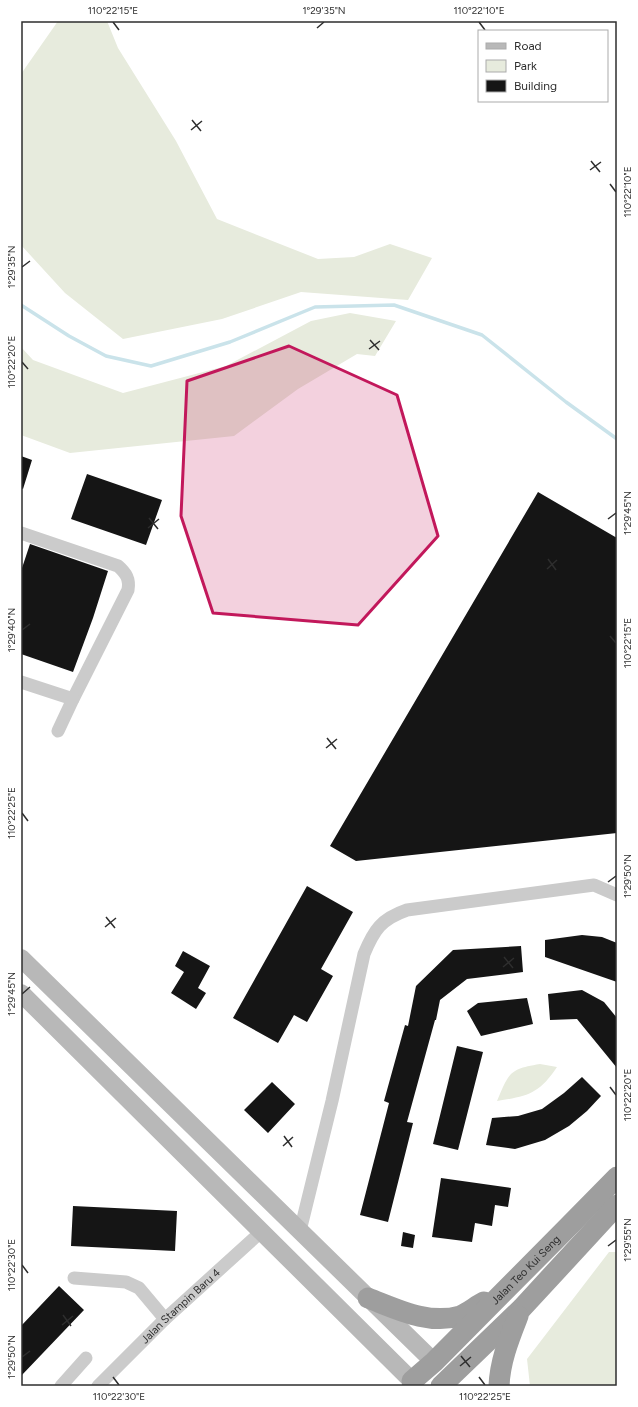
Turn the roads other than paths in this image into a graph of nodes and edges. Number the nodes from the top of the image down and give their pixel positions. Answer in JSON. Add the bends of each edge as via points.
{"nodes":[{"id":1,"x":21,"y":533,"type":"edge"},
{"id":2,"x":21,"y":682,"type":"edge"},
{"id":3,"x":73,"y":698,"type":"junction"},
{"id":4,"x":58,"y":731,"type":"dead end"},
{"id":5,"x":617,"y":895,"type":"edge"},
{"id":6,"x":21,"y":958,"type":"edge"},
{"id":7,"x":21,"y":993,"type":"edge"},
{"id":8,"x":617,"y":1177,"type":"edge"},
{"id":9,"x":617,"y":1205,"type":"edge"},
{"id":10,"x":262,"y":1231,"type":"junction"},
{"id":11,"x":300,"y":1231,"type":"junction"},
{"id":12,"x":74,"y":1278,"type":"dead end"},
{"id":13,"x":505,"y":1290,"type":"junction"},
{"id":14,"x":368,"y":1298,"type":"junction"},
{"id":15,"x":522,"y":1308,"type":"junction"},
{"id":16,"x":165,"y":1319,"type":"junction"},
{"id":17,"x":86,"y":1358,"type":"dead end"},
{"id":18,"x":434,"y":1362,"type":"junction"},
{"id":19,"x":111,"y":1380,"type":"edge"},
{"id":20,"x":412,"y":1380,"type":"joint"},
{"id":21,"x":445,"y":1382,"type":"edge"},
{"id":22,"x":61,"y":1386,"type":"edge"},
{"id":23,"x":98,"y":1386,"type":"edge"},
{"id":24,"x":500,"y":1386,"type":"edge"}],
"edges":[{"from":1,"to":3,"type":"street","via":[[118,566],[128,577],[128,590]]},
{"from":2,"to":3,"type":"street"},
{"from":3,"to":4,"type":"street"},
{"from":5,"to":11,"type":"street","via":[[594,885],[406,910],[394,914],[379,925],[364,954]]},
{"from":6,"to":11,"type":"main road"},
{"from":7,"to":10,"type":"main road"},
{"from":8,"to":13,"type":"highway","name":"Jalan Teo Kui Seng"},
{"from":9,"to":15,"type":"highway","name":"Jalan Teo Kui Seng"},
{"from":10,"to":16,"type":"street","name":"Jalan Stampin Baru 4"},
{"from":10,"to":20,"type":"main road"},
{"from":11,"to":14,"type":"main road"},
{"from":12,"to":16,"type":"street","via":[[126,1282],[139,1288]]},
{"from":13,"to":14,"type":"highway","via":[[461,1315],[443,1319],[418,1316]]},
{"from":13,"to":18,"type":"highway","name":"Jalan Teo Kui Seng"},
{"from":14,"to":18,"type":"main road"},
{"from":15,"to":21,"type":"highway","name":"Jalan Teo Kui Seng"},
{"from":15,"to":24,"type":"highway","via":[[506,1346],[500,1371]]},
{"from":16,"to":19,"type":"street","name":"Jalan Stampin Baru 4"},
{"from":17,"to":22,"type":"street"},
{"from":18,"to":20,"type":"highway","name":"Jalan Teo Kui Seng"},
{"from":19,"to":23,"type":"street","name":"Jalan Stampin Baru 4"}]}
